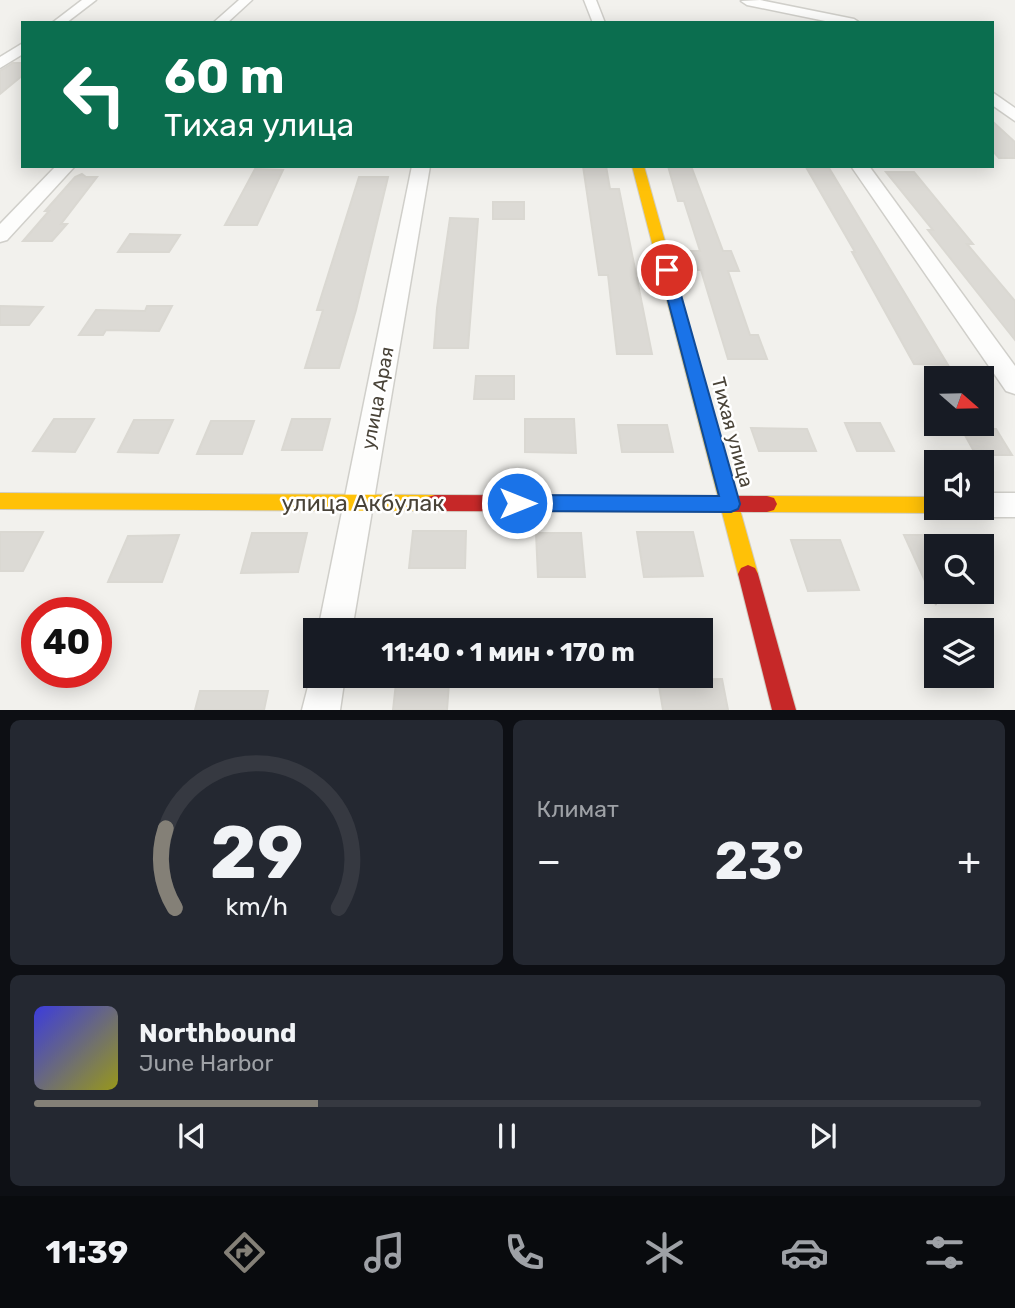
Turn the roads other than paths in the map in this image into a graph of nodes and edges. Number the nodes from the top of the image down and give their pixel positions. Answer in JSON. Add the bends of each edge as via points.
{"nodes":[{"id":1,"x":90,"y":0,"type":"edge"},
{"id":2,"x":246,"y":0,"type":"edge"},
{"id":3,"x":590,"y":0,"type":"edge"},
{"id":4,"x":750,"y":4,"type":"edge"},
{"id":5,"x":61,"y":21,"type":"edge"},
{"id":6,"x":221,"y":21,"type":"edge"},
{"id":7,"x":598,"y":21,"type":"edge"},
{"id":8,"x":843,"y":21,"type":"edge"},
{"id":9,"x":21,"y":48,"type":"edge"},
{"id":10,"x":0,"y":64,"type":"edge"},
{"id":11,"x":994,"y":99,"type":"edge"},
{"id":12,"x":1015,"y":116,"type":"edge"},
{"id":13,"x":64,"y":168,"type":"edge"},
{"id":14,"x":421,"y":168,"type":"edge"},
{"id":15,"x":639,"y":168,"type":"edge"},
{"id":16,"x":861,"y":168,"type":"edge"},
{"id":17,"x":0,"y":236,"type":"edge"},
{"id":18,"x":1015,"y":385,"type":"edge"},
{"id":19,"x":0,"y":501,"type":"edge"},
{"id":20,"x":357,"y":503,"type":"junction"},
{"id":21,"x":731,"y":504,"type":"junction"},
{"id":22,"x":924,"y":505,"type":"edge"},
{"id":23,"x":994,"y":505,"type":"edge"},
{"id":24,"x":1015,"y":505,"type":"edge"},
{"id":25,"x":337,"y":618,"type":"edge"},
{"id":26,"x":325,"y":688,"type":"edge"},
{"id":27,"x":321,"y":709,"type":"edge"},
{"id":28,"x":784,"y":709,"type":"edge"}],
"edges":[{"from":1,"to":5,"type":"street"},
{"from":2,"to":6,"type":"street"},
{"from":3,"to":7,"type":"street"},
{"from":4,"to":8,"type":"street"},
{"from":9,"to":10,"type":"street"},
{"from":11,"to":12,"type":"street"},
{"from":13,"to":17,"type":"street"},
{"from":14,"to":20,"type":"street","name":"улица Арая"},
{"from":15,"to":21,"type":"street","name":"Тихая улица"},
{"from":16,"to":18,"type":"street"},
{"from":19,"to":20,"type":"street","name":"улица Акбулак"},
{"from":20,"to":21,"type":"street","name":"улица Акбулак"},
{"from":20,"to":25,"type":"street","name":"улица Арая"},
{"from":21,"to":22,"type":"street","name":"улица Акбулак"},
{"from":21,"to":28,"type":"street","name":"Тихая улица"},
{"from":23,"to":24,"type":"street"},
{"from":26,"to":27,"type":"street"}]}
